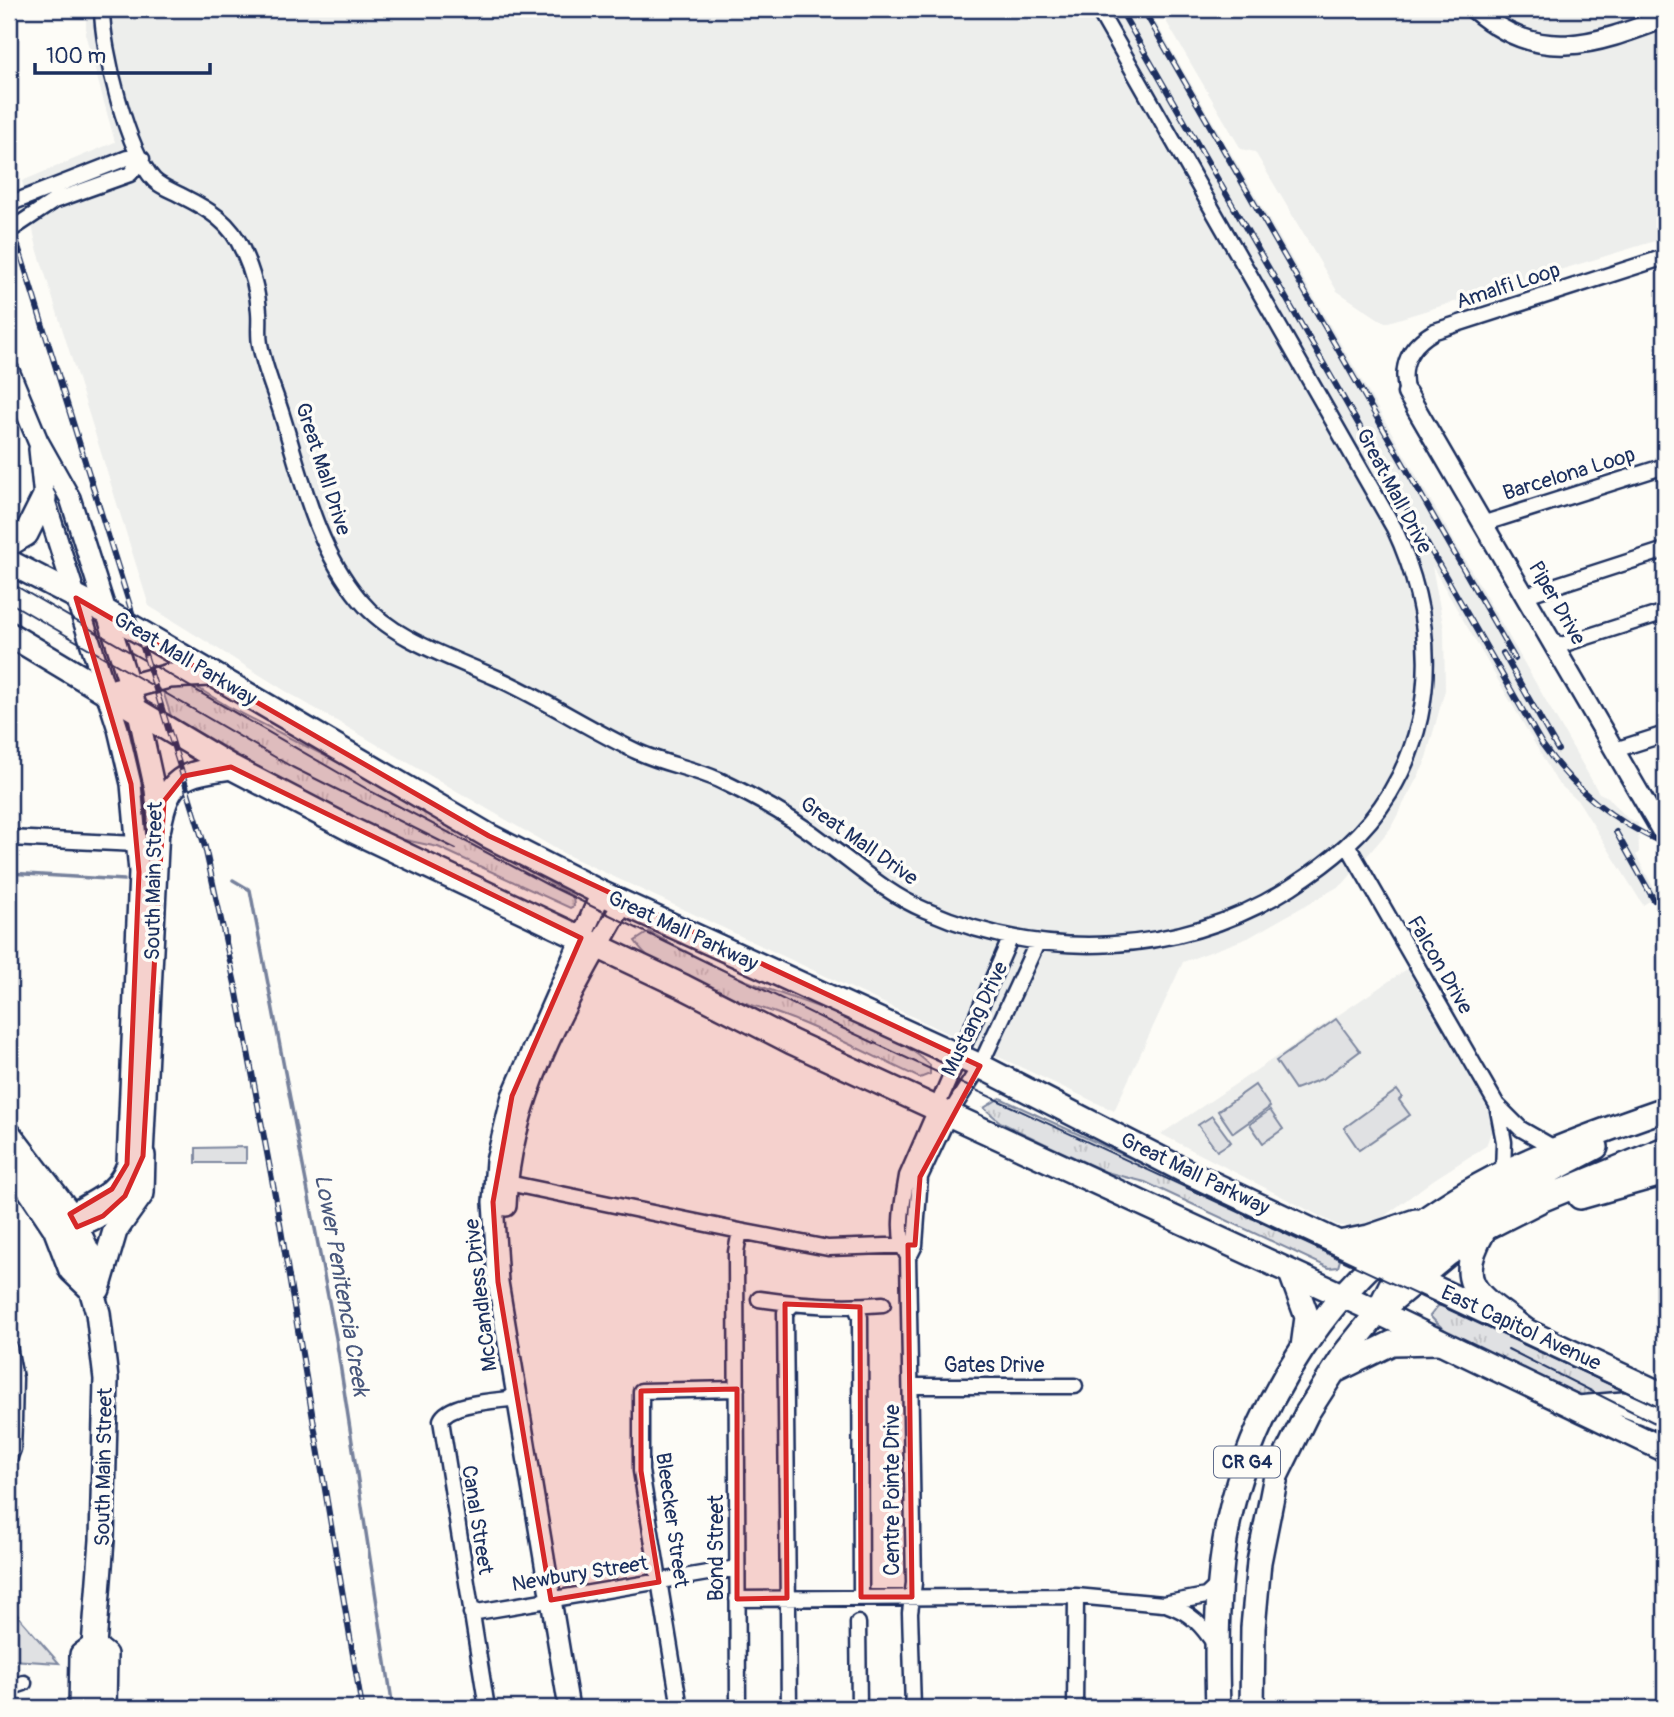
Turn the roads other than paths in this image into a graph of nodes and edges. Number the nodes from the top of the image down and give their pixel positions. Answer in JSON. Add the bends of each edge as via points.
{"nodes":[{"id":1,"x":102,"y":9,"type":"edge"},
{"id":2,"x":1098,"y":9,"type":"edge"},
{"id":3,"x":1474,"y":9,"type":"edge"},
{"id":4,"x":1665,"y":18,"type":"edge"},
{"id":5,"x":142,"y":159,"type":"junction"},
{"id":6,"x":9,"y":204,"type":"edge"},
{"id":7,"x":9,"y":231,"type":"edge"},
{"id":8,"x":1665,"y":257,"type":"edge"},
{"id":9,"x":9,"y":371,"type":"edge"},
{"id":10,"x":1407,"y":393,"type":"joint"},
{"id":11,"x":38,"y":441,"type":"junction"},
{"id":12,"x":1665,"y":466,"type":"edge"},
{"id":13,"x":44,"y":498,"type":"junction"},
{"id":14,"x":1485,"y":523,"type":"junction"},
{"id":15,"x":9,"y":544,"type":"edge"},
{"id":16,"x":1665,"y":550,"type":"edge"},
{"id":17,"x":9,"y":562,"type":"edge"},
{"id":18,"x":1526,"y":595,"type":"junction"},
{"id":19,"x":76,"y":598,"type":"junction"},
{"id":20,"x":1665,"y":612,"type":"edge"},
{"id":21,"x":108,"y":613,"type":"junction"},
{"id":22,"x":9,"y":634,"type":"edge"},
{"id":23,"x":1555,"y":647,"type":"junction"},
{"id":24,"x":210,"y":674,"type":"junction"},
{"id":25,"x":130,"y":686,"type":"junction"},
{"id":26,"x":107,"y":693,"type":"junction"},
{"id":27,"x":138,"y":712,"type":"junction"},
{"id":28,"x":1665,"y":734,"type":"edge"},
{"id":29,"x":1615,"y":750,"type":"junction"},
{"id":30,"x":231,"y":767,"type":"junction"},
{"id":31,"x":159,"y":827,"type":"junction"},
{"id":32,"x":1665,"y":837,"type":"edge"},
{"id":33,"x":9,"y":838,"type":"edge"},
{"id":34,"x":136,"y":844,"type":"junction"},
{"id":35,"x":1348,"y":846,"type":"junction"},
{"id":36,"x":601,"y":893,"type":"junction"},
{"id":37,"x":623,"y":903,"type":"junction"},
{"id":38,"x":1010,"y":939,"type":"junction"},
{"id":39,"x":590,"y":942,"type":"junction"},
{"id":40,"x":1037,"y":943,"type":"junction"},
{"id":41,"x":144,"y":982,"type":"junction"},
{"id":42,"x":959,"y":1056,"type":"junction"},
{"id":43,"x":980,"y":1066,"type":"junction"},
{"id":44,"x":1497,"y":1105,"type":"junction"},
{"id":45,"x":1665,"y":1109,"type":"edge"},
{"id":46,"x":944,"y":1110,"type":"junction"},
{"id":47,"x":1619,"y":1125,"type":"junction"},
{"id":48,"x":9,"y":1134,"type":"edge"},
{"id":49,"x":1556,"y":1149,"type":"junction"},
{"id":50,"x":1665,"y":1149,"type":"edge"},
{"id":51,"x":143,"y":1156,"type":"junction"},
{"id":52,"x":9,"y":1159,"type":"edge"},
{"id":53,"x":1503,"y":1173,"type":"junction"},
{"id":54,"x":1665,"y":1173,"type":"edge"},
{"id":55,"x":508,"y":1182,"type":"junction"},
{"id":56,"x":1515,"y":1213,"type":"junction"},
{"id":57,"x":1429,"y":1216,"type":"junction"},
{"id":58,"x":68,"y":1223,"type":"junction"},
{"id":59,"x":1486,"y":1228,"type":"junction"},
{"id":60,"x":740,"y":1231,"type":"junction"},
{"id":61,"x":1339,"y":1243,"type":"junction"},
{"id":62,"x":908,"y":1249,"type":"junction"},
{"id":63,"x":1377,"y":1261,"type":"junction"},
{"id":64,"x":1291,"y":1273,"type":"junction"},
{"id":65,"x":1408,"y":1275,"type":"junction"},
{"id":66,"x":92,"y":1296,"type":"junction"},
{"id":67,"x":1341,"y":1297,"type":"junction"},
{"id":68,"x":759,"y":1298,"type":"dead end"},
{"id":69,"x":793,"y":1304,"type":"junction"},
{"id":70,"x":883,"y":1304,"type":"dead end"},
{"id":71,"x":856,"y":1307,"type":"junction"},
{"id":72,"x":1378,"y":1312,"type":"junction"},
{"id":73,"x":1525,"y":1330,"type":"junction"},
{"id":74,"x":1439,"y":1342,"type":"junction"},
{"id":75,"x":9,"y":1348,"type":"edge"},
{"id":76,"x":1303,"y":1351,"type":"junction"},
{"id":77,"x":1333,"y":1373,"type":"junction"},
{"id":78,"x":913,"y":1386,"type":"junction"},
{"id":79,"x":1076,"y":1386,"type":"dead end"},
{"id":80,"x":737,"y":1389,"type":"junction"},
{"id":81,"x":1665,"y":1396,"type":"edge"},
{"id":82,"x":517,"y":1398,"type":"junction"},
{"id":83,"x":1578,"y":1408,"type":"junction"},
{"id":84,"x":1665,"y":1420,"type":"edge"},
{"id":85,"x":11,"y":1425,"type":"edge"},
{"id":86,"x":1665,"y":1450,"type":"edge"},
{"id":87,"x":9,"y":1459,"type":"edge"},
{"id":88,"x":737,"y":1568,"type":"junction"},
{"id":89,"x":659,"y":1582,"type":"junction"},
{"id":90,"x":1220,"y":1583,"type":"junction"},
{"id":91,"x":1076,"y":1596,"type":"junction"},
{"id":92,"x":861,"y":1597,"type":"junction"},
{"id":93,"x":912,"y":1597,"type":"junction"},
{"id":94,"x":787,"y":1598,"type":"junction"},
{"id":95,"x":556,"y":1599,"type":"junction"},
{"id":96,"x":737,"y":1599,"type":"junction"},
{"id":97,"x":1163,"y":1604,"type":"junction"},
{"id":98,"x":471,"y":1613,"type":"junction"},
{"id":99,"x":858,"y":1623,"type":"dead end"},
{"id":100,"x":94,"y":1646,"type":"junction"},
{"id":101,"x":1216,"y":1647,"type":"junction"},
{"id":102,"x":24,"y":1683,"type":"dead end"},
{"id":103,"x":9,"y":1688,"type":"edge"},
{"id":104,"x":81,"y":1708,"type":"edge"},
{"id":105,"x":104,"y":1708,"type":"edge"},
{"id":106,"x":487,"y":1708,"type":"edge"},
{"id":107,"x":569,"y":1708,"type":"edge"},
{"id":108,"x":579,"y":1708,"type":"edge"},
{"id":109,"x":680,"y":1708,"type":"edge"},
{"id":110,"x":738,"y":1708,"type":"edge"},
{"id":111,"x":789,"y":1708,"type":"edge"},
{"id":112,"x":859,"y":1708,"type":"edge"},
{"id":113,"x":913,"y":1708,"type":"edge"},
{"id":114,"x":1075,"y":1708,"type":"edge"},
{"id":115,"x":1218,"y":1708,"type":"edge"},
{"id":116,"x":1252,"y":1708,"type":"edge"}],
"edges":[{"from":1,"to":5,"type":"street","name":"Great Mall Drive","via":[[106,51]]},
{"from":2,"to":35,"type":"street","name":"Great Mall Drive","via":[[1390,521],[1413,574],[1427,659],[1418,726],[1397,781]]},
{"from":3,"to":4,"type":"street","via":[[1504,32],[1571,47]]},
{"from":5,"to":6,"type":"street","via":[[127,158]]},
{"from":5,"to":7,"type":"street","via":[[130,174],[54,201]]},
{"from":5,"to":38,"type":"street","name":"Great Mall Drive","via":[[157,183],[216,214],[240,243],[258,298],[262,355],[312,514],[340,572],[376,617],[631,748],[718,779],[814,834],[879,884],[925,911]]},
{"from":8,"to":10,"type":"street","name":"Amalfi Loop","via":[[1435,331],[1406,358]]},
{"from":9,"to":11,"type":"main road","name":"South Main Street"},
{"from":10,"to":14,"type":"street","name":"Piper Drive"},
{"from":11,"to":13,"type":"main road","name":"South Main Street"},
{"from":11,"to":21,"type":"main road","name":"South Main Street","via":[[70,498]]},
{"from":12,"to":14,"type":"street","name":"Barcelona Loop"},
{"from":13,"to":15,"type":"main road","via":[[26,534]]},
{"from":13,"to":19,"type":"main road","name":"South Main Street"},
{"from":14,"to":18,"type":"street","name":"Piper Drive"},
{"from":16,"to":18,"type":"street"},
{"from":17,"to":19,"type":"main road","name":"Great Mall Parkway"},
{"from":18,"to":23,"type":"street","name":"Piper Drive"},
{"from":19,"to":21,"type":"main road","name":"Great Mall Parkway"},
{"from":19,"to":26,"type":"main road","name":"South Main Street"},
{"from":20,"to":23,"type":"street"},
{"from":21,"to":24,"type":"main road","name":"Great Mall Parkway"},
{"from":21,"to":25,"type":"main road","name":"South Main Street"},
{"from":22,"to":26,"type":"main road"},
{"from":23,"to":29,"type":"street","name":"Piper Drive"},
{"from":24,"to":25,"type":"main road","via":[[169,676]]},
{"from":24,"to":36,"type":"main road","name":"Great Mall Parkway","via":[[489,836]]},
{"from":25,"to":26,"type":"main road"},
{"from":25,"to":27,"type":"main road","name":"South Main Street"},
{"from":26,"to":27,"type":"main road"},
{"from":26,"to":34,"type":"main road","name":"South Main Street","via":[[131,784]]},
{"from":27,"to":30,"type":"main road"},
{"from":27,"to":31,"type":"main road","name":"South Main Street"},
{"from":28,"to":29,"type":"street"},
{"from":29,"to":32,"type":"street","name":"Piper Drive"},
{"from":30,"to":31,"type":"main road","via":[[196,772],[173,785]]},
{"from":30,"to":39,"type":"main road","via":[[354,831]]},
{"from":31,"to":41,"type":"main road","name":"South Main Street"},
{"from":33,"to":34,"type":"street"},
{"from":34,"to":41,"type":"main road","name":"South Main Street"},
{"from":35,"to":40,"type":"street","name":"Great Mall Drive","via":[[1282,892],[1193,931],[1112,945]]},
{"from":35,"to":44,"type":"street","name":"Falcon Drive"},
{"from":36,"to":37,"type":"main road","name":"Great Mall Parkway"},
{"from":36,"to":39,"type":"main road","name":"McCandless Drive"},
{"from":37,"to":39,"type":"main road","name":"McCandless Drive"},
{"from":37,"to":42,"type":"main road","name":"Great Mall Parkway"},
{"from":38,"to":40,"type":"street","name":"Great Mall Drive"},
{"from":38,"to":42,"type":"street","name":"Mustang Drive"},
{"from":39,"to":46,"type":"main road","via":[[792,1042]]},
{"from":39,"to":55,"type":"main road","name":"McCandless Drive","via":[[530,1091]]},
{"from":39,"to":82,"type":"main road","name":"McCandless Drive","via":[[512,1096],[496,1161],[493,1244]]},
{"from":40,"to":43,"type":"street","name":"Mustang Drive"},
{"from":41,"to":51,"type":"main road","name":"South Main Street"},
{"from":41,"to":58,"type":"main road","name":"South Main Street","via":[[127,1164],[112,1189]]},
{"from":42,"to":43,"type":"main road","name":"Great Mall Parkway"},
{"from":42,"to":46,"type":"street","name":"Centre Pointe Drive"},
{"from":43,"to":46,"type":"street","name":"Mustang Drive"},
{"from":43,"to":61,"type":"main road","name":"Great Mall Parkway"},
{"from":44,"to":49,"type":"street","name":"Falcon Drive","via":[[1521,1129]]},
{"from":44,"to":53,"type":"street","name":"Falcon Drive","via":[[1504,1142]]},
{"from":45,"to":47,"type":"main road","number":"CR G4"},
{"from":46,"to":62,"type":"street","name":"Centre Pointe Drive","via":[[920,1177]]},
{"from":46,"to":64,"type":"main road"},
{"from":47,"to":49,"type":"main road","number":"CR G4"},
{"from":47,"to":65,"type":"main road","via":[[1591,1151],[1486,1205],[1411,1257]]},
{"from":48,"to":58,"type":"main road"},
{"from":49,"to":53,"type":"main road","number":"CR G4"},
{"from":50,"to":56,"type":"main road"},
{"from":51,"to":58,"type":"main road","name":"South Main Street","via":[[125,1196],[103,1216]]},
{"from":51,"to":66,"type":"main road","via":[[142,1193],[108,1245],[108,1260]]},
{"from":52,"to":58,"type":"main road"},
{"from":53,"to":57,"type":"main road","number":"CR G4"},
{"from":54,"to":56,"type":"main road"},
{"from":55,"to":60,"type":"street"},
{"from":55,"to":95,"type":"main road","name":"McCandless Drive","via":[[505,1227],[511,1293]]},
{"from":56,"to":59,"type":"main road"},
{"from":57,"to":61,"type":"main road"},
{"from":57,"to":63,"type":"main road","number":"CR G4"},
{"from":58,"to":66,"type":"main road","name":"South Main Street","via":[[71,1270]]},
{"from":59,"to":65,"type":"main road"},
{"from":59,"to":73,"type":"main road","via":[[1468,1263],[1472,1284]]},
{"from":60,"to":62,"type":"street","via":[[828,1248]]},
{"from":60,"to":80,"type":"street","name":"Bond Street","via":[[736,1252]]},
{"from":61,"to":63,"type":"main road","name":"Great Mall Parkway"},
{"from":62,"to":78,"type":"street","name":"Centre Pointe Drive"},
{"from":63,"to":65,"type":"main road","name":"East Capitol Avenue"},
{"from":63,"to":67,"type":"main road","number":"CR G4"},
{"from":64,"to":67,"type":"main road"},
{"from":64,"to":76,"type":"main road","via":[[1307,1317]]},
{"from":65,"to":72,"type":"main road"},
{"from":65,"to":73,"type":"main road","name":"East Capitol Avenue"},
{"from":66,"to":100,"type":"main road","name":"South Main Street","via":[[106,1379]]},
{"from":67,"to":72,"type":"main road"},
{"from":67,"to":76,"type":"main road","number":"CR G4"},
{"from":68,"to":69,"type":"street"},
{"from":69,"to":71,"type":"street"},
{"from":69,"to":94,"type":"street","via":[[785,1312]]},
{"from":70,"to":71,"type":"street"},
{"from":71,"to":92,"type":"street","via":[[860,1317]]},
{"from":72,"to":74,"type":"main road"},
{"from":72,"to":77,"type":"main road","number":"CR G4"},
{"from":73,"to":81,"type":"main road","name":"East Capitol Avenue"},
{"from":74,"to":77,"type":"main road","via":[[1392,1343]]},
{"from":74,"to":83,"type":"main road"},
{"from":75,"to":85,"type":"street","via":[[15,1378]]},
{"from":76,"to":90,"type":"main road","number":"CR G4","via":[[1281,1382],[1251,1451],[1230,1517]]},
{"from":77,"to":116,"type":"main road","number":"CR G4","via":[[1276,1476],[1259,1562]]},
{"from":78,"to":79,"type":"street","name":"Gates Drive"},
{"from":78,"to":93,"type":"street","name":"Centre Pointe Drive"},
{"from":80,"to":88,"type":"street","name":"Bond Street"},
{"from":80,"to":89,"type":"street","name":"Bleecker Street","via":[[641,1391],[641,1471]]},
{"from":82,"to":95,"type":"main road","name":"McCandless Drive"},
{"from":82,"to":98,"type":"street","name":"Canal Street","via":[[456,1408],[441,1420]]},
{"from":83,"to":84,"type":"main road","via":[[1623,1404]]},
{"from":83,"to":86,"type":"main road"},
{"from":85,"to":87,"type":"street"},
{"from":88,"to":89,"type":"street","name":"Newbury Street"},
{"from":88,"to":96,"type":"street","name":"Bond Street"},
{"from":89,"to":95,"type":"street","name":"Newbury Street"},
{"from":89,"to":109,"type":"street","name":"Bleecker Street"},
{"from":90,"to":97,"type":"street","name":"Centre Pointe Drive","via":[[1206,1596]]},
{"from":90,"to":101,"type":"main road","number":"CR G4"},
{"from":91,"to":93,"type":"street","name":"Centre Pointe Drive"},
{"from":91,"to":97,"type":"street","name":"Centre Pointe Drive"},
{"from":91,"to":114,"type":"street"},
{"from":92,"to":93,"type":"street"},
{"from":92,"to":94,"type":"street"},
{"from":93,"to":113,"type":"street"},
{"from":94,"to":96,"type":"street"},
{"from":94,"to":111,"type":"street"},
{"from":95,"to":98,"type":"street","name":"Newbury Street"},
{"from":95,"to":107,"type":"main road","name":"McCandless Drive"},
{"from":95,"to":108,"type":"main road","name":"McCandless Drive"},
{"from":96,"to":110,"type":"street","name":"Bond Street"},
{"from":97,"to":101,"type":"street","name":"Centre Pointe Drive","via":[[1184,1611],[1201,1624]]},
{"from":98,"to":106,"type":"street","name":"Canal Street"},
{"from":99,"to":112,"type":"street"},
{"from":100,"to":104,"type":"main road","name":"South Main Street","via":[[82,1654]]},
{"from":100,"to":105,"type":"main road","name":"South Main Street","via":[[105,1655]]},
{"from":101,"to":115,"type":"main road","number":"CR G4"},
{"from":102,"to":103,"type":"street"}]}
